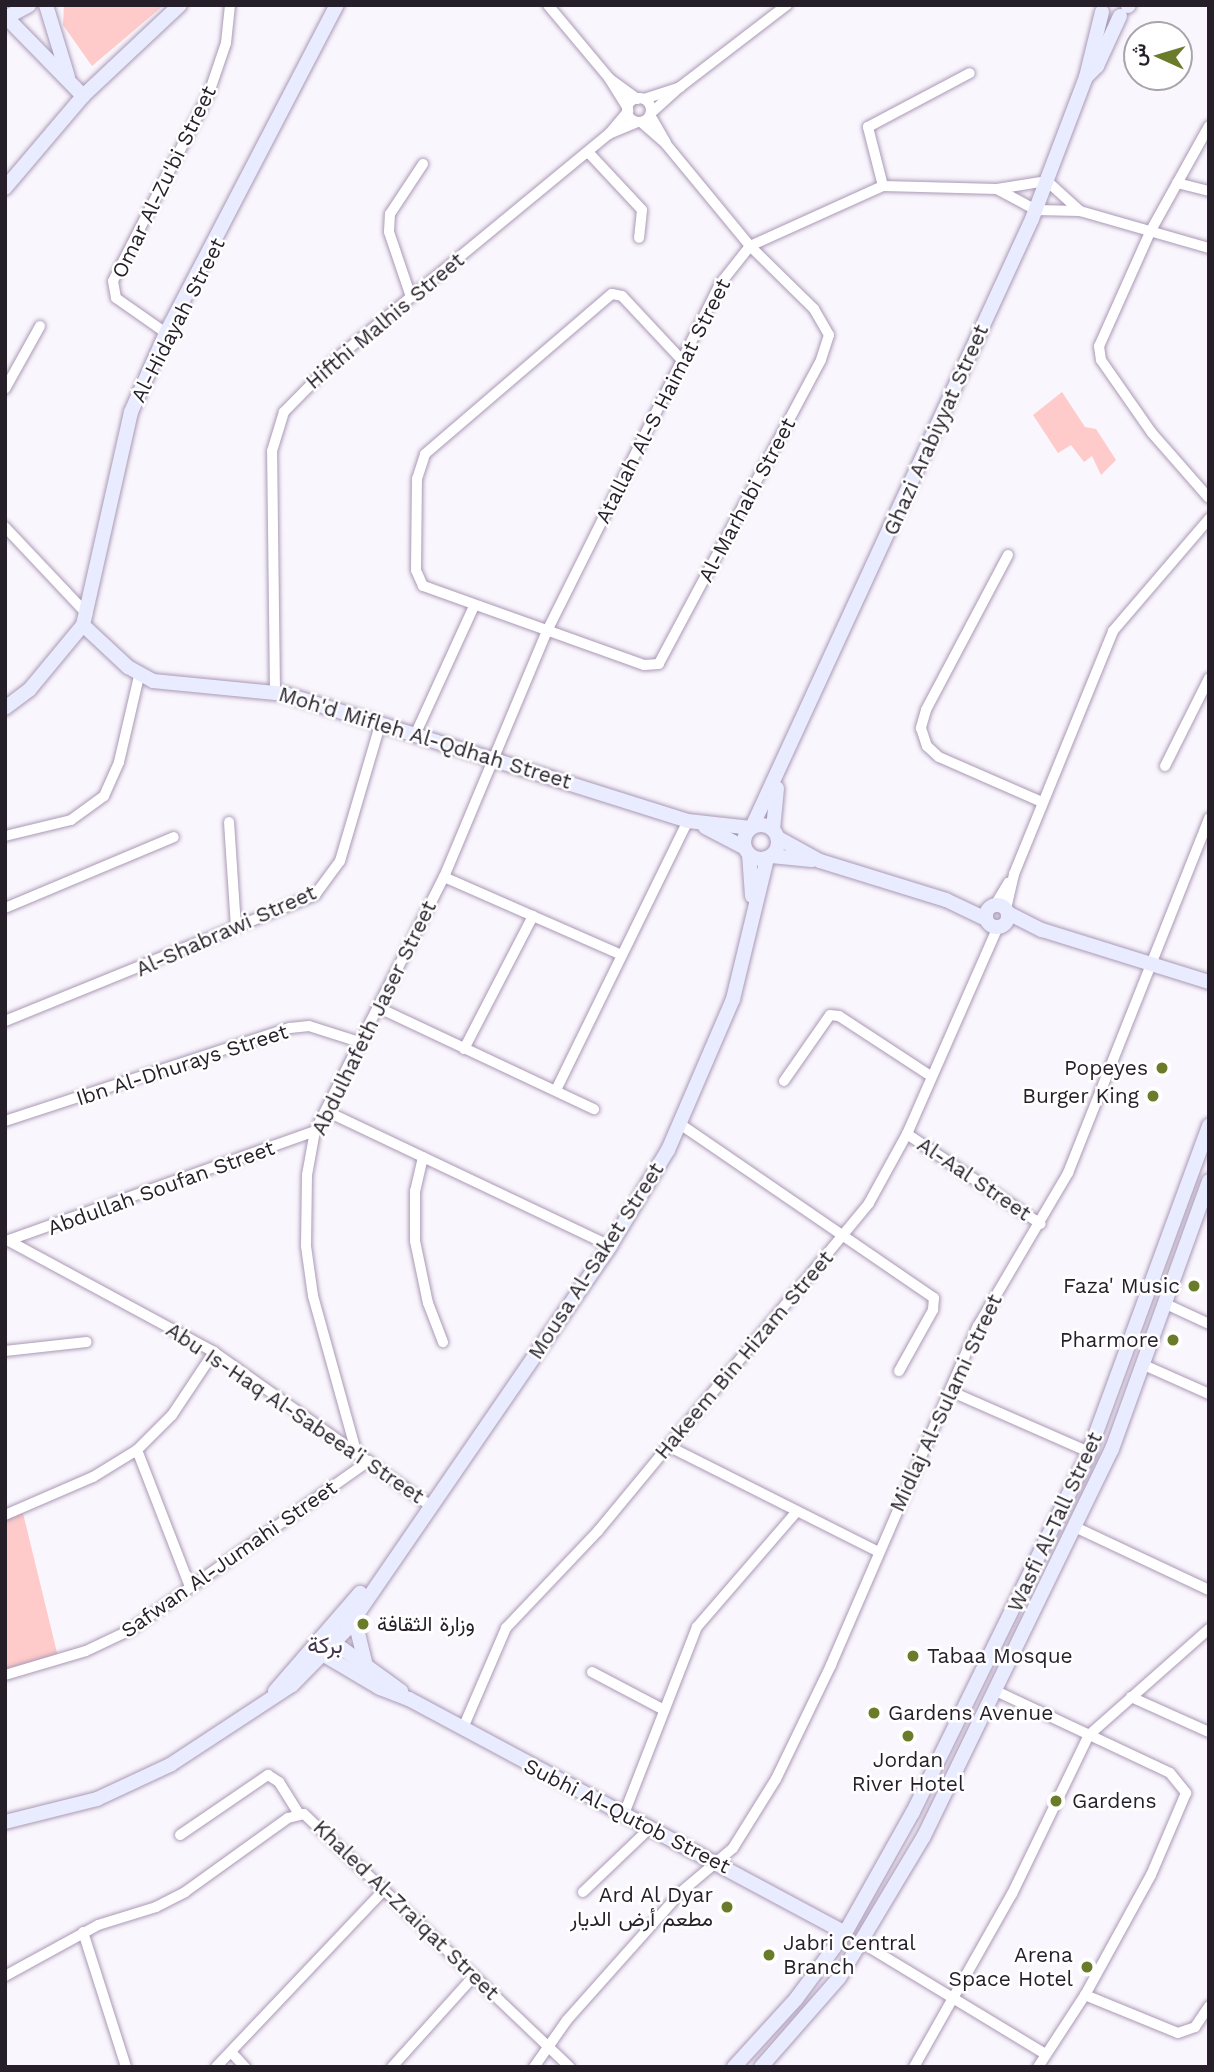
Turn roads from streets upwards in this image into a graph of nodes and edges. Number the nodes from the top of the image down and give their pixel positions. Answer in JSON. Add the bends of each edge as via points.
{"nodes":[{"id":1,"x":29,"y":5,"type":"edge"},
{"id":2,"x":46,"y":5,"type":"edge"},
{"id":3,"x":180,"y":5,"type":"edge"},
{"id":4,"x":230,"y":5,"type":"edge"},
{"id":5,"x":337,"y":5,"type":"edge"},
{"id":6,"x":548,"y":5,"type":"edge"},
{"id":7,"x":787,"y":5,"type":"edge"},
{"id":8,"x":1100,"y":7,"type":"edge"},
{"id":9,"x":1126,"y":8,"type":"edge"},
{"id":10,"x":6,"y":18,"type":"edge"},
{"id":11,"x":5,"y":33,"type":"edge"},
{"id":12,"x":29,"y":41,"type":"junction"},
{"id":13,"x":970,"y":73,"type":"dead end"},
{"id":14,"x":1086,"y":77,"type":"junction"},
{"id":15,"x":609,"y":78,"type":"junction"},
{"id":16,"x":69,"y":81,"type":"junction"},
{"id":17,"x":681,"y":87,"type":"junction"},
{"id":18,"x":83,"y":96,"type":"junction"},
{"id":19,"x":641,"y":99,"type":"junction"},
{"id":20,"x":628,"y":110,"type":"junction"},
{"id":21,"x":651,"y":114,"type":"junction"},
{"id":22,"x":639,"y":122,"type":"junction"},
{"id":23,"x":1209,"y":126,"type":"edge"},
{"id":24,"x":609,"y":134,"type":"junction"},
{"id":25,"x":666,"y":144,"type":"junction"},
{"id":26,"x":588,"y":152,"type":"junction"},
{"id":27,"x":423,"y":164,"type":"dead end"},
{"id":28,"x":1047,"y":181,"type":"junction"},
{"id":29,"x":1177,"y":183,"type":"junction"},
{"id":30,"x":883,"y":186,"type":"junction"},
{"id":31,"x":5,"y":188,"type":"edge"},
{"id":32,"x":997,"y":189,"type":"junction"},
{"id":33,"x":1209,"y":191,"type":"edge"},
{"id":34,"x":1036,"y":210,"type":"junction"},
{"id":35,"x":1080,"y":211,"type":"junction"},
{"id":36,"x":1151,"y":230,"type":"junction"},
{"id":37,"x":639,"y":237,"type":"dead end"},
{"id":38,"x":750,"y":246,"type":"junction"},
{"id":39,"x":1209,"y":248,"type":"edge"},
{"id":40,"x":411,"y":297,"type":"junction"},
{"id":41,"x":40,"y":326,"type":"dead end"},
{"id":42,"x":166,"y":333,"type":"junction"},
{"id":43,"x":680,"y":358,"type":"junction"},
{"id":44,"x":5,"y":389,"type":"edge"},
{"id":45,"x":1209,"y":498,"type":"edge"},
{"id":46,"x":1209,"y":519,"type":"edge"},
{"id":47,"x":5,"y":527,"type":"edge"},
{"id":48,"x":1008,"y":555,"type":"dead end"},
{"id":49,"x":474,"y":606,"type":"junction"},
{"id":50,"x":85,"y":619,"type":"junction"},
{"id":51,"x":547,"y":631,"type":"junction"},
{"id":52,"x":139,"y":676,"type":"junction"},
{"id":53,"x":1209,"y":678,"type":"edge"},
{"id":54,"x":275,"y":691,"type":"junction"},
{"id":55,"x":5,"y":708,"type":"edge"},
{"id":56,"x":380,"y":725,"type":"junction"},
{"id":57,"x":415,"y":735,"type":"junction"},
{"id":58,"x":491,"y":757,"type":"junction"},
{"id":59,"x":1165,"y":766,"type":"dead end"},
{"id":60,"x":778,"y":780,"type":"junction"},
{"id":61,"x":1042,"y":802,"type":"junction"},
{"id":62,"x":1209,"y":818,"type":"edge"},
{"id":63,"x":229,"y":822,"type":"dead end"},
{"id":64,"x":693,"y":822,"type":"junction"},
{"id":65,"x":751,"y":827,"type":"junction"},
{"id":66,"x":775,"y":834,"type":"junction"},
{"id":67,"x":5,"y":836,"type":"edge"},
{"id":68,"x":174,"y":837,"type":"dead end"},
{"id":69,"x":747,"y":851,"type":"junction"},
{"id":70,"x":769,"y":857,"type":"junction"},
{"id":71,"x":820,"y":861,"type":"junction"},
{"id":72,"x":443,"y":877,"type":"junction"},
{"id":73,"x":753,"y":905,"type":"junction"},
{"id":74,"x":5,"y":908,"type":"edge"},
{"id":75,"x":533,"y":916,"type":"junction"},
{"id":76,"x":997,"y":916,"type":"junction"},
{"id":77,"x":236,"y":928,"type":"junction"},
{"id":78,"x":621,"y":955,"type":"junction"},
{"id":79,"x":1154,"y":965,"type":"junction"},
{"id":80,"x":1205,"y":982,"type":"edge"},
{"id":81,"x":377,"y":1007,"type":"junction"},
{"id":82,"x":5,"y":1021,"type":"edge"},
{"id":83,"x":359,"y":1042,"type":"junction"},
{"id":84,"x":464,"y":1049,"type":"junction"},
{"id":85,"x":929,"y":1075,"type":"junction"},
{"id":86,"x":784,"y":1081,"type":"dead end"},
{"id":87,"x":556,"y":1090,"type":"junction"},
{"id":88,"x":594,"y":1109,"type":"dead end"},
{"id":89,"x":326,"y":1111,"type":"junction"},
{"id":90,"x":5,"y":1121,"type":"edge"},
{"id":91,"x":680,"y":1124,"type":"junction"},
{"id":92,"x":1209,"y":1125,"type":"edge"},
{"id":93,"x":315,"y":1131,"type":"junction"},
{"id":94,"x":907,"y":1134,"type":"junction"},
{"id":95,"x":422,"y":1157,"type":"junction"},
{"id":96,"x":1209,"y":1181,"type":"edge"},
{"id":97,"x":1041,"y":1224,"type":"junction"},
{"id":98,"x":843,"y":1235,"type":"junction"},
{"id":99,"x":7,"y":1241,"type":"edge"},
{"id":100,"x":610,"y":1246,"type":"junction"},
{"id":101,"x":1166,"y":1304,"type":"junction"},
{"id":102,"x":1209,"y":1324,"type":"edge"},
{"id":103,"x":87,"y":1342,"type":"dead end"},
{"id":104,"x":443,"y":1342,"type":"dead end"},
{"id":105,"x":5,"y":1350,"type":"edge"},
{"id":106,"x":214,"y":1352,"type":"junction"},
{"id":107,"x":1144,"y":1366,"type":"junction"},
{"id":108,"x":898,"y":1371,"type":"dead end"},
{"id":109,"x":950,"y":1391,"type":"junction"},
{"id":110,"x":1209,"y":1394,"type":"edge"},
{"id":111,"x":668,"y":1446,"type":"junction"},
{"id":112,"x":137,"y":1450,"type":"junction"},
{"id":113,"x":356,"y":1451,"type":"junction"},
{"id":114,"x":1089,"y":1452,"type":"junction"},
{"id":115,"x":369,"y":1461,"type":"junction"},
{"id":116,"x":432,"y":1507,"type":"junction"},
{"id":117,"x":797,"y":1511,"type":"junction"},
{"id":118,"x":5,"y":1515,"type":"edge"},
{"id":119,"x":1075,"y":1527,"type":"junction"},
{"id":120,"x":877,"y":1551,"type":"junction"},
{"id":121,"x":189,"y":1584,"type":"junction"},
{"id":122,"x":373,"y":1585,"type":"junction"},
{"id":123,"x":1209,"y":1590,"type":"edge"},
{"id":124,"x":354,"y":1617,"type":"junction"},
{"id":125,"x":1209,"y":1629,"type":"edge"},
{"id":126,"x":330,"y":1639,"type":"junction"},
{"id":127,"x":319,"y":1652,"type":"junction"},
{"id":128,"x":367,"y":1667,"type":"junction"},
{"id":129,"x":592,"y":1672,"type":"dead end"},
{"id":130,"x":5,"y":1675,"type":"edge"},
{"id":131,"x":996,"y":1691,"type":"junction"},
{"id":132,"x":1131,"y":1697,"type":"junction"},
{"id":133,"x":409,"y":1699,"type":"junction"},
{"id":134,"x":664,"y":1710,"type":"junction"},
{"id":135,"x":463,"y":1728,"type":"junction"},
{"id":136,"x":1209,"y":1732,"type":"edge"},
{"id":137,"x":1088,"y":1735,"type":"junction"},
{"id":138,"x":299,"y":1814,"type":"junction"},
{"id":139,"x":624,"y":1814,"type":"junction"},
{"id":140,"x":5,"y":1822,"type":"edge"},
{"id":141,"x":650,"y":1828,"type":"junction"},
{"id":142,"x":180,"y":1835,"type":"dead end"},
{"id":143,"x":716,"y":1862,"type":"junction"},
{"id":144,"x":384,"y":1889,"type":"junction"},
{"id":145,"x":583,"y":1892,"type":"dead end"},
{"id":146,"x":83,"y":1932,"type":"junction"},
{"id":147,"x":845,"y":1933,"type":"junction"},
{"id":148,"x":862,"y":1943,"type":"junction"},
{"id":149,"x":5,"y":1976,"type":"edge"},
{"id":150,"x":474,"y":1976,"type":"junction"},
{"id":151,"x":1085,"y":1995,"type":"junction"},
{"id":152,"x":954,"y":1998,"type":"junction"},
{"id":153,"x":1209,"y":2006,"type":"edge"},
{"id":154,"x":548,"y":2045,"type":"junction"},
{"id":155,"x":752,"y":2049,"type":"junction"},
{"id":156,"x":231,"y":2052,"type":"junction"},
{"id":157,"x":1045,"y":2054,"type":"junction"},
{"id":158,"x":764,"y":2064,"type":"edge"},
{"id":159,"x":125,"y":2067,"type":"edge"},
{"id":160,"x":216,"y":2067,"type":"edge"},
{"id":161,"x":245,"y":2067,"type":"edge"},
{"id":162,"x":392,"y":2067,"type":"edge"},
{"id":163,"x":534,"y":2067,"type":"edge"},
{"id":164,"x":570,"y":2067,"type":"edge"},
{"id":165,"x":734,"y":2067,"type":"edge"},
{"id":166,"x":915,"y":2067,"type":"edge"},
{"id":167,"x":1038,"y":2067,"type":"edge"}],
"edges":[{"from":1,"to":10,"type":"street"},
{"from":2,"to":16,"type":"street"},
{"from":3,"to":18,"type":"street"},
{"from":4,"to":42,"type":"street","name":"Omar Al-Zu'bi Street","via":[[226,43],[209,93],[113,281],[116,298]]},
{"from":5,"to":42,"type":"street","name":"Al-Hidayah Street"},
{"from":6,"to":15,"type":"street"},
{"from":7,"to":17,"type":"street"},
{"from":8,"to":9,"type":"street"},
{"from":8,"to":14,"type":"street","name":"Ghazi Arabiyyat Street"},
{"from":9,"to":14,"type":"street","name":"Ghazi Arabiyyat Street","via":[[1097,66]]},
{"from":10,"to":12,"type":"street"},
{"from":11,"to":12,"type":"street"},
{"from":12,"to":16,"type":"street"},
{"from":13,"to":30,"type":"street","via":[[868,127]]},
{"from":14,"to":28,"type":"street","name":"Ghazi Arabiyyat Street"},
{"from":15,"to":19,"type":"street"},
{"from":15,"to":20,"type":"street"},
{"from":16,"to":18,"type":"street"},
{"from":17,"to":19,"type":"street"},
{"from":17,"to":21,"type":"street"},
{"from":18,"to":31,"type":"street"},
{"from":19,"to":20,"type":"street","name":"Hifthi Malhis Street"},
{"from":19,"to":21,"type":"street"},
{"from":20,"to":22,"type":"street"},
{"from":20,"to":24,"type":"street","name":"Hifthi Malhis Street"},
{"from":21,"to":22,"type":"street","name":"Hifthi Malhis Street"},
{"from":21,"to":25,"type":"street"},
{"from":22,"to":24,"type":"street","name":"Hifthi Malhis Street"},
{"from":22,"to":25,"type":"street"},
{"from":23,"to":29,"type":"street"},
{"from":24,"to":26,"type":"street","name":"Hifthi Malhis Street"},
{"from":25,"to":38,"type":"street"},
{"from":26,"to":37,"type":"street","via":[[642,210]]},
{"from":26,"to":40,"type":"street","name":"Hifthi Malhis Street"},
{"from":27,"to":40,"type":"street","via":[[390,214],[389,232]]},
{"from":28,"to":32,"type":"street","name":"Atallah Al-S Haimat Street"},
{"from":28,"to":34,"type":"street","name":"Ghazi Arabiyyat Street"},
{"from":28,"to":35,"type":"street"},
{"from":29,"to":33,"type":"street"},
{"from":29,"to":36,"type":"street"},
{"from":30,"to":32,"type":"street","name":"Atallah Al-S Haimat Street"},
{"from":30,"to":38,"type":"street","name":"Atallah Al-S Haimat Street"},
{"from":32,"to":34,"type":"street","name":"Atallah Al-S Haimat Street"},
{"from":34,"to":35,"type":"street"},
{"from":34,"to":60,"type":"street","name":"Ghazi Arabiyyat Street"},
{"from":35,"to":36,"type":"street"},
{"from":36,"to":39,"type":"street"},
{"from":36,"to":45,"type":"street","via":[[1101,339],[1099,354],[1152,433]]},
{"from":38,"to":43,"type":"street","name":"Atallah Al-S Haimat Street","via":[[720,284]]},
{"from":38,"to":51,"type":"street","name":"Al-Marhabi Street","via":[[814,309],[829,335],[821,360],[659,664],[644,665]]},
{"from":40,"to":54,"type":"street","name":"Hifthi Malhis Street","via":[[308,383],[278,424],[272,452]]},
{"from":41,"to":44,"type":"street"},
{"from":42,"to":50,"type":"street","name":"Al-Hidayah Street","via":[[127,424]]},
{"from":43,"to":49,"type":"street","via":[[622,296],[612,294],[425,454],[417,479],[418,579],[432,591]]},
{"from":43,"to":51,"type":"street","name":"Atallah Al-S Haimat Street"},
{"from":46,"to":61,"type":"street","name":"Hakeem Bin Hizam Street","via":[[1113,631]]},
{"from":47,"to":50,"type":"street"},
{"from":48,"to":61,"type":"street","via":[[926,710],[921,728],[927,746],[939,757]]},
{"from":49,"to":51,"type":"street"},
{"from":49,"to":57,"type":"street"},
{"from":50,"to":52,"type":"street","name":"Moh'd Mifleh Al-Qdhah Street"},
{"from":50,"to":55,"type":"street","name":"Al-Hidayah Street","via":[[30,689]]},
{"from":51,"to":58,"type":"street","name":"Atallah Al-S Haimat Street"},
{"from":52,"to":54,"type":"street","name":"Moh'd Mifleh Al-Qdhah Street","via":[[184,687]]},
{"from":52,"to":67,"type":"street","via":[[124,744],[104,796],[71,820]]},
{"from":53,"to":59,"type":"street"},
{"from":54,"to":56,"type":"street","name":"Moh'd Mifleh Al-Qdhah Street"},
{"from":56,"to":57,"type":"street","name":"Moh'd Mifleh Al-Qdhah Street"},
{"from":56,"to":77,"type":"street","name":"Al-Shabrawi Street","via":[[356,813],[332,877],[309,899]]},
{"from":57,"to":58,"type":"street","name":"Moh'd Mifleh Al-Qdhah Street"},
{"from":58,"to":64,"type":"street","name":"Moh'd Mifleh Al-Qdhah Street"},
{"from":58,"to":72,"type":"street","name":"Abdulhafeth Jaser Street"},
{"from":60,"to":65,"type":"street","name":"Ghazi Arabiyyat Street"},
{"from":60,"to":66,"type":"street","name":"Ghazi Arabiyyat Street"},
{"from":61,"to":76,"type":"street","name":"Hakeem Bin Hizam Street"},
{"from":62,"to":79,"type":"street","name":"Midlaj Al-Sulami Street"},
{"from":63,"to":77,"type":"street"},
{"from":64,"to":65,"type":"street","name":"Moh'd Mifleh Al-Qdhah Street"},
{"from":64,"to":69,"type":"street","name":"Moh'd Mifleh Al-Qdhah Street"},
{"from":64,"to":78,"type":"street"},
{"from":65,"to":66,"type":"street","name":"Moh'd Mifleh Al-Qdhah Street","via":[[764,825]]},
{"from":65,"to":69,"type":"street","name":"Ghazi Arabiyyat Street"},
{"from":66,"to":70,"type":"street","name":"Ghazi Arabiyyat Street"},
{"from":66,"to":71,"type":"street"},
{"from":68,"to":74,"type":"street"},
{"from":69,"to":70,"type":"street","name":"Moh'd Mifleh Al-Qdhah Street"},
{"from":69,"to":73,"type":"street","name":"Mousa Al-Saket Street"},
{"from":70,"to":71,"type":"street"},
{"from":70,"to":73,"type":"street","name":"Mousa Al-Saket Street"},
{"from":71,"to":76,"type":"street"},
{"from":72,"to":75,"type":"street"},
{"from":72,"to":81,"type":"street","name":"Abdulhafeth Jaser Street"},
{"from":73,"to":91,"type":"street","name":"Mousa Al-Saket Street","via":[[733,999]]},
{"from":75,"to":78,"type":"street"},
{"from":75,"to":84,"type":"street"},
{"from":76,"to":79,"type":"street"},
{"from":76,"to":85,"type":"street","name":"Hakeem Bin Hizam Street"},
{"from":77,"to":82,"type":"street","name":"Al-Shabrawi Street"},
{"from":78,"to":87,"type":"street"},
{"from":79,"to":80,"type":"street"},
{"from":79,"to":97,"type":"street","name":"Midlaj Al-Sulami Street","via":[[1068,1173]]},
{"from":81,"to":83,"type":"street","name":"Abdulhafeth Jaser Street"},
{"from":81,"to":84,"type":"street"},
{"from":83,"to":89,"type":"street","name":"Abdulhafeth Jaser Street"},
{"from":83,"to":90,"type":"street","name":"Ibn Al-Dhurays Street","via":[[309,1026],[289,1028]]},
{"from":84,"to":87,"type":"street"},
{"from":85,"to":86,"type":"street","via":[[839,1016],[830,1016]]},
{"from":85,"to":94,"type":"street","name":"Hakeem Bin Hizam Street"},
{"from":87,"to":88,"type":"street"},
{"from":89,"to":93,"type":"street","name":"Abdulhafeth Jaser Street"},
{"from":89,"to":95,"type":"street"},
{"from":91,"to":98,"type":"street"},
{"from":91,"to":100,"type":"street","name":"Mousa Al-Saket Street"},
{"from":92,"to":114,"type":"street","name":"Wasfi Al-Tall Street"},
{"from":93,"to":99,"type":"street","name":"Abdullah Soufan Street"},
{"from":93,"to":113,"type":"street","name":"Abdulhafeth Jaser Street","via":[[307,1175],[306,1246],[313,1296]]},
{"from":94,"to":97,"type":"street","name":"Al-Aal Street"},
{"from":94,"to":98,"type":"street","name":"Hakeem Bin Hizam Street","via":[[887,1174]]},
{"from":95,"to":100,"type":"street"},
{"from":95,"to":104,"type":"street","via":[[415,1191],[415,1241],[428,1303]]},
{"from":96,"to":101,"type":"street","name":"Wasfi Al-Tall Street"},
{"from":97,"to":109,"type":"street","name":"Midlaj Al-Sulami Street","via":[[978,1325]]},
{"from":98,"to":108,"type":"street","via":[[934,1298],[933,1310]]},
{"from":98,"to":111,"type":"street","name":"Hakeem Bin Hizam Street"},
{"from":99,"to":106,"type":"street","name":"Abu Is-Haq Al-Sabeea'i Street"},
{"from":100,"to":116,"type":"street","name":"Mousa Al-Saket Street"},
{"from":101,"to":102,"type":"street"},
{"from":101,"to":107,"type":"street","name":"Wasfi Al-Tall Street"},
{"from":103,"to":105,"type":"street"},
{"from":106,"to":112,"type":"street","via":[[172,1415]]},
{"from":106,"to":113,"type":"street","name":"Abu Is-Haq Al-Sabeea'i Street"},
{"from":107,"to":110,"type":"street"},
{"from":107,"to":119,"type":"street","name":"Wasfi Al-Tall Street"},
{"from":109,"to":114,"type":"street"},
{"from":109,"to":120,"type":"street","name":"Midlaj Al-Sulami Street"},
{"from":111,"to":117,"type":"street"},
{"from":111,"to":135,"type":"street","name":"Hakeem Bin Hizam Street","via":[[598,1531],[506,1628]]},
{"from":112,"to":118,"type":"street","via":[[93,1477]]},
{"from":112,"to":121,"type":"street"},
{"from":113,"to":115,"type":"street","name":"Abu Is-Haq Al-Sabeea'i Street"},
{"from":114,"to":147,"type":"street","name":"Wasfi Al-Tall Street","via":[[914,1812]]},
{"from":115,"to":116,"type":"street","name":"Abu Is-Haq Al-Sabeea'i Street"},
{"from":115,"to":121,"type":"street","name":"Safwan Al-Jumahi Street"},
{"from":116,"to":122,"type":"street","name":"Mousa Al-Saket Street"},
{"from":117,"to":120,"type":"street"},
{"from":117,"to":134,"type":"street","via":[[704,1618]]},
{"from":119,"to":123,"type":"street"},
{"from":119,"to":131,"type":"street","name":"Wasfi Al-Tall Street"},
{"from":120,"to":143,"type":"street","name":"Midlaj Al-Sulami Street","via":[[798,1738],[746,1832]]},
{"from":121,"to":130,"type":"street","name":"Safwan Al-Jumahi Street","via":[[113,1640]]},
{"from":122,"to":124,"type":"street","name":"Mousa Al-Saket Street"},
{"from":122,"to":126,"type":"street","name":"Mousa Al-Saket Street"},
{"from":124,"to":126,"type":"street","name":"Mousa Al-Saket Street"},
{"from":124,"to":128,"type":"street"},
{"from":125,"to":132,"type":"street"},
{"from":126,"to":127,"type":"street","name":"Mousa Al-Saket Street"},
{"from":126,"to":128,"type":"street","name":"Subhi Al-Qutob Street"},
{"from":127,"to":133,"type":"street","name":"Subhi Al-Qutob Street"},
{"from":127,"to":140,"type":"street","name":"Mousa Al-Saket Street","via":[[207,1743],[125,1788],[72,1807]]},
{"from":128,"to":133,"type":"street","name":"Subhi Al-Qutob Street"},
{"from":129,"to":134,"type":"street"},
{"from":131,"to":137,"type":"street"},
{"from":131,"to":148,"type":"street","name":"Wasfi Al-Tall Street","via":[[924,1836]]},
{"from":132,"to":136,"type":"street"},
{"from":132,"to":137,"type":"street"},
{"from":133,"to":135,"type":"street","name":"Subhi Al-Qutob Street"},
{"from":134,"to":139,"type":"street"},
{"from":135,"to":139,"type":"street","name":"Subhi Al-Qutob Street"},
{"from":137,"to":151,"type":"street","via":[[1170,1773],[1186,1793],[1166,1845]]},
{"from":137,"to":152,"type":"street","via":[[1033,1852]]},
{"from":138,"to":142,"type":"street","via":[[279,1782],[268,1775]]},
{"from":138,"to":144,"type":"street","name":"Khaled Al-Zraiqat Street","via":[[313,1820]]},
{"from":138,"to":146,"type":"street","name":"Khaled Al-Zraiqat Street","via":[[185,1892]]},
{"from":139,"to":141,"type":"street","name":"Subhi Al-Qutob Street"},
{"from":141,"to":143,"type":"street","name":"Subhi Al-Qutob Street"},
{"from":141,"to":145,"type":"street"},
{"from":143,"to":147,"type":"street","name":"Subhi Al-Qutob Street"},
{"from":143,"to":154,"type":"street","name":"Midlaj Al-Sulami Street","via":[[681,1892]]},
{"from":144,"to":150,"type":"street","name":"Khaled Al-Zraiqat Street"},
{"from":144,"to":156,"type":"street"},
{"from":146,"to":149,"type":"street","name":"Khaled Al-Zraiqat Street"},
{"from":146,"to":159,"type":"street"},
{"from":147,"to":155,"type":"street","name":"Wasfi Al-Tall Street"},
{"from":148,"to":152,"type":"street"},
{"from":148,"to":158,"type":"street","name":"Wasfi Al-Tall Street","via":[[839,1978]]},
{"from":150,"to":154,"type":"street","name":"Khaled Al-Zraiqat Street"},
{"from":150,"to":162,"type":"street"},
{"from":151,"to":153,"type":"street","via":[[1178,2033],[1195,2027]]},
{"from":151,"to":157,"type":"street"},
{"from":152,"to":157,"type":"street"},
{"from":152,"to":166,"type":"street"},
{"from":154,"to":163,"type":"street","name":"Midlaj Al-Sulami Street"},
{"from":154,"to":164,"type":"street","name":"Khaled Al-Zraiqat Street"},
{"from":155,"to":158,"type":"street"},
{"from":155,"to":165,"type":"street","name":"Wasfi Al-Tall Street"},
{"from":156,"to":160,"type":"street"},
{"from":156,"to":161,"type":"street"},
{"from":157,"to":167,"type":"street"}]}
